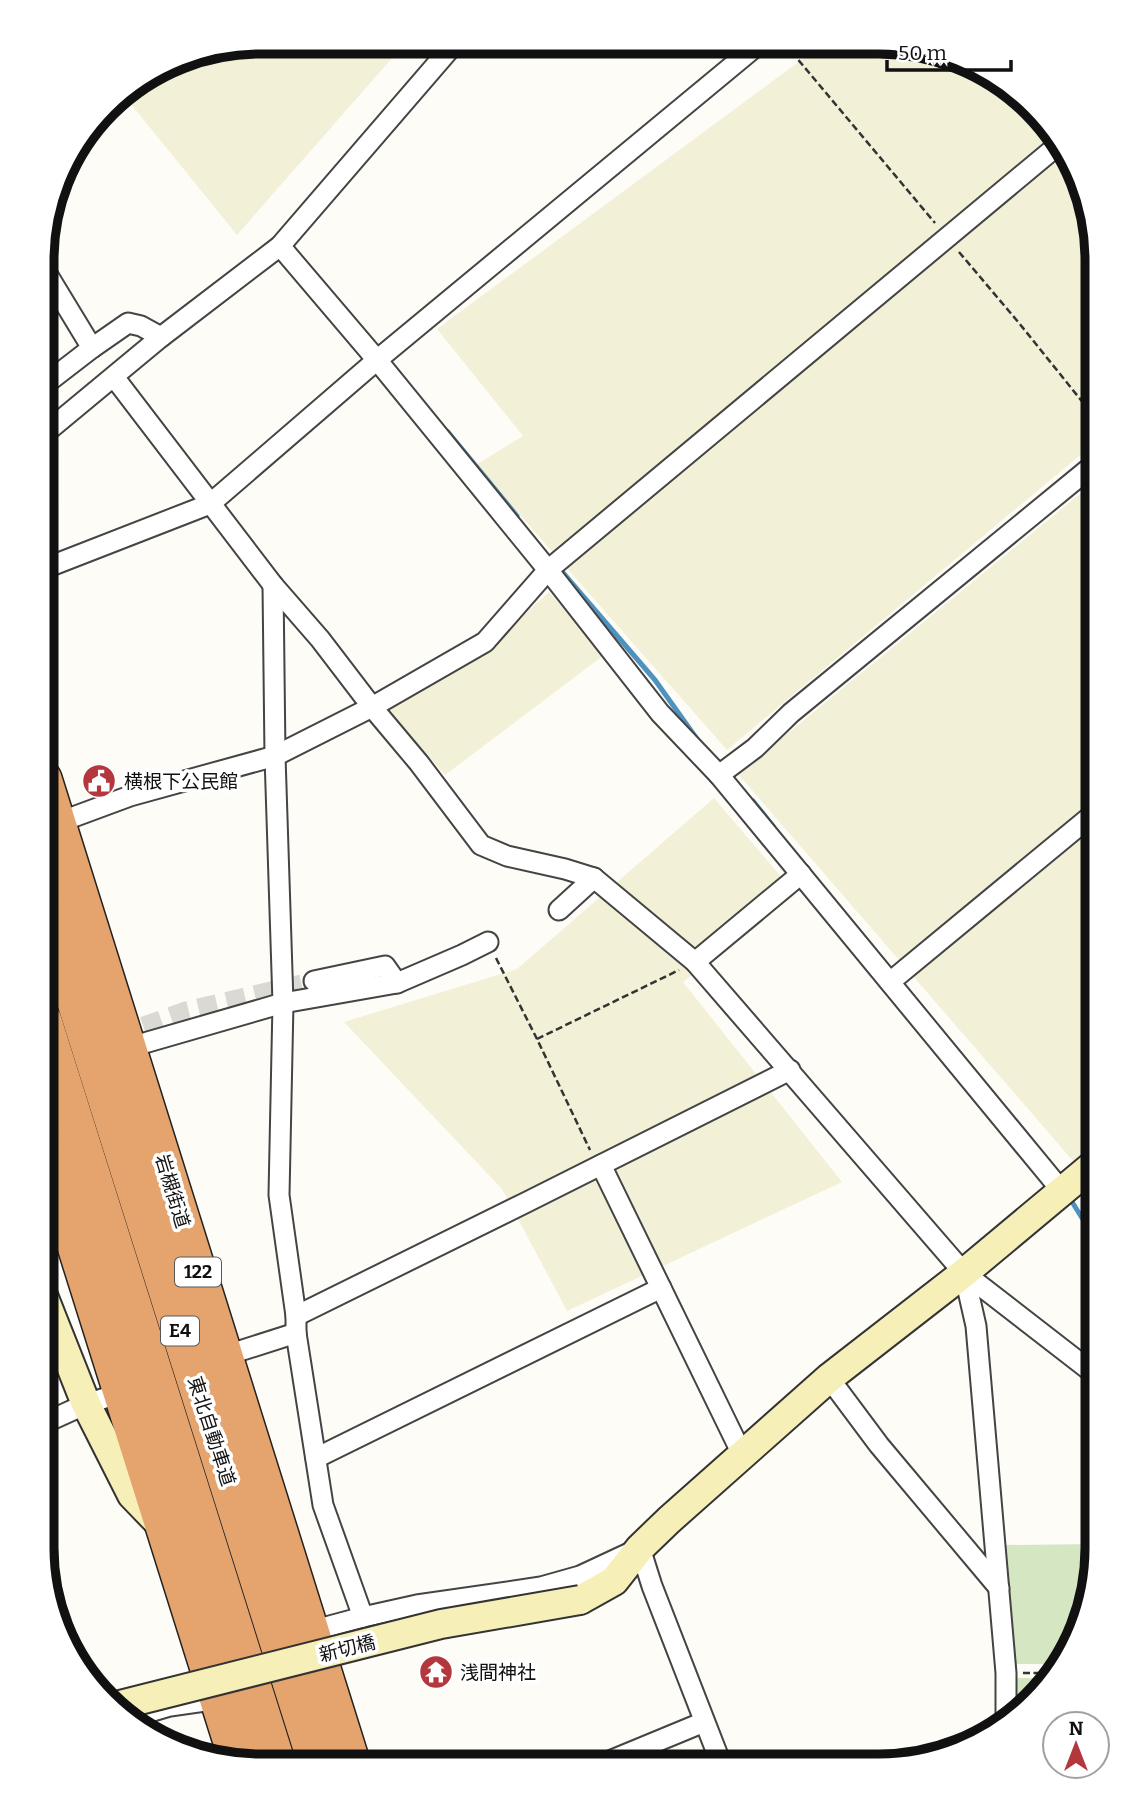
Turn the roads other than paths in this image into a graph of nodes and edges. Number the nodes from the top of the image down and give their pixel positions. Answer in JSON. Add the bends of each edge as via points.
{"nodes":[{"id":1,"x":446,"y":54,"type":"edge"},
{"id":2,"x":747,"y":54,"type":"edge"},
{"id":3,"x":1052,"y":149,"type":"edge"},
{"id":4,"x":280,"y":246,"type":"junction"},
{"id":5,"x":54,"y":285,"type":"edge"},
{"id":6,"x":162,"y":337,"type":"junction"},
{"id":7,"x":92,"y":348,"type":"junction"},
{"id":8,"x":377,"y":360,"type":"junction"},
{"id":9,"x":54,"y":377,"type":"edge"},
{"id":10,"x":114,"y":377,"type":"junction"},
{"id":11,"x":54,"y":426,"type":"edge"},
{"id":12,"x":1085,"y":472,"type":"edge"},
{"id":13,"x":210,"y":504,"type":"junction"},
{"id":14,"x":54,"y":565,"type":"edge"},
{"id":15,"x":548,"y":570,"type":"junction"},
{"id":16,"x":273,"y":585,"type":"junction"},
{"id":17,"x":372,"y":708,"type":"junction"},
{"id":18,"x":275,"y":756,"type":"junction"},
{"id":19,"x":719,"y":775,"type":"junction"},
{"id":20,"x":54,"y":814,"type":"edge"},
{"id":21,"x":1085,"y":821,"type":"edge"},
{"id":22,"x":57,"y":823,"type":"junction"},
{"id":23,"x":802,"y":873,"type":"junction"},
{"id":24,"x":594,"y":878,"type":"junction"},
{"id":25,"x":559,"y":911,"type":"dead end"},
{"id":26,"x":54,"y":933,"type":"edge"},
{"id":27,"x":488,"y":942,"type":"road end"},
{"id":28,"x":695,"y":962,"type":"junction"},
{"id":29,"x":314,"y":981,"type":"tunnel mouth"},
{"id":30,"x":890,"y":982,"type":"junction"},
{"id":31,"x":397,"y":983,"type":"junction"},
{"id":32,"x":284,"y":1003,"type":"junction"},
{"id":33,"x":127,"y":1048,"type":"junction"},
{"id":34,"x":54,"y":1056,"type":"edge"},
{"id":35,"x":790,"y":1070,"type":"junction"},
{"id":36,"x":600,"y":1166,"type":"junction"},
{"id":37,"x":1084,"y":1172,"type":"edge"},
{"id":38,"x":54,"y":1176,"type":"edge"},
{"id":39,"x":1062,"y":1190,"type":"junction"},
{"id":40,"x":964,"y":1273,"type":"junction"},
{"id":41,"x":662,"y":1288,"type":"junction"},
{"id":42,"x":54,"y":1323,"type":"edge"},
{"id":43,"x":296,"y":1324,"type":"junction"},
{"id":44,"x":225,"y":1356,"type":"junction"},
{"id":45,"x":1084,"y":1366,"type":"edge"},
{"id":46,"x":829,"y":1378,"type":"junction"},
{"id":47,"x":121,"y":1392,"type":"junction"},
{"id":48,"x":86,"y":1404,"type":"junction"},
{"id":49,"x":54,"y":1419,"type":"edge"},
{"id":50,"x":742,"y":1454,"type":"junction"},
{"id":51,"x":316,"y":1458,"type":"junction"},
{"id":52,"x":166,"y":1530,"type":"junction"},
{"id":53,"x":640,"y":1548,"type":"junction"},
{"id":54,"x":999,"y":1588,"type":"junction"},
{"id":55,"x":363,"y":1617,"type":"junction"},
{"id":56,"x":311,"y":1631,"type":"junction"},
{"id":57,"x":219,"y":1699,"type":"junction"},
{"id":58,"x":127,"y":1703,"type":"edge"},
{"id":59,"x":1006,"y":1709,"type":"edge"},
{"id":60,"x":140,"y":1715,"type":"edge"},
{"id":61,"x":704,"y":1722,"type":"junction"},
{"id":62,"x":235,"y":1752,"type":"edge"},
{"id":63,"x":274,"y":1754,"type":"edge"},
{"id":64,"x":314,"y":1754,"type":"edge"},
{"id":65,"x":349,"y":1754,"type":"edge"},
{"id":66,"x":627,"y":1754,"type":"edge"},
{"id":67,"x":717,"y":1754,"type":"edge"}],
"edges":[{"from":1,"to":4,"type":"street"},
{"from":2,"to":8,"type":"street"},
{"from":3,"to":15,"type":"street"},
{"from":4,"to":6,"type":"street"},
{"from":4,"to":8,"type":"street"},
{"from":5,"to":7,"type":"street"},
{"from":6,"to":7,"type":"street","via":[[128,323]]},
{"from":6,"to":10,"type":"street"},
{"from":7,"to":9,"type":"street"},
{"from":8,"to":13,"type":"street"},
{"from":8,"to":15,"type":"street"},
{"from":10,"to":11,"type":"street"},
{"from":10,"to":13,"type":"street"},
{"from":12,"to":19,"type":"street"},
{"from":13,"to":14,"type":"street"},
{"from":13,"to":16,"type":"street"},
{"from":15,"to":17,"type":"street","via":[[485,642]]},
{"from":15,"to":19,"type":"street","via":[[660,713]]},
{"from":16,"to":17,"type":"street"},
{"from":16,"to":18,"type":"street"},
{"from":17,"to":18,"type":"street"},
{"from":17,"to":24,"type":"street","via":[[481,845]]},
{"from":18,"to":22,"type":"street","via":[[130,796]]},
{"from":18,"to":32,"type":"street"},
{"from":19,"to":23,"type":"street"},
{"from":20,"to":22,"type":"highway","name":"岩槻街道","number":"122"},
{"from":21,"to":30,"type":"street"},
{"from":22,"to":33,"type":"highway","name":"岩槻街道","number":"122"},
{"from":23,"to":28,"type":"street"},
{"from":23,"to":30,"type":"street"},
{"from":24,"to":25,"type":"street"},
{"from":24,"to":28,"type":"street"},
{"from":26,"to":64,"type":"highway","name":"東北自動車道","number":"E4"},
{"from":27,"to":31,"type":"street"},
{"from":28,"to":35,"type":"street"},
{"from":29,"to":31,"type":"street","via":[[385,967]]},
{"from":30,"to":39,"type":"street"},
{"from":31,"to":32,"type":"street"},
{"from":32,"to":33,"type":"street"},
{"from":32,"to":43,"type":"street","via":[[279,1195]]},
{"from":33,"to":44,"type":"highway","name":"岩槻街道","number":"122"},
{"from":34,"to":63,"type":"highway","name":"東北自動車道","number":"E4"},
{"from":35,"to":36,"type":"street"},
{"from":35,"to":40,"type":"street"},
{"from":36,"to":41,"type":"street"},
{"from":36,"to":43,"type":"street"},
{"from":37,"to":39,"type":"street","name":"新切橋"},
{"from":38,"to":47,"type":"highway"},
{"from":39,"to":40,"type":"street","name":"新切橋"},
{"from":40,"to":45,"type":"street"},
{"from":40,"to":46,"type":"street","name":"新切橋"},
{"from":40,"to":54,"type":"street","via":[[976,1326]]},
{"from":41,"to":50,"type":"street"},
{"from":41,"to":51,"type":"street"},
{"from":42,"to":48,"type":"street"},
{"from":43,"to":44,"type":"street"},
{"from":43,"to":51,"type":"street"},
{"from":44,"to":56,"type":"highway","name":"岩槻街道","number":"122"},
{"from":46,"to":50,"type":"street","name":"新切橋"},
{"from":46,"to":54,"type":"street"},
{"from":47,"to":48,"type":"street"},
{"from":47,"to":52,"type":"highway"},
{"from":48,"to":49,"type":"street"},
{"from":48,"to":52,"type":"street","via":[[132,1495]]},
{"from":50,"to":53,"type":"street","name":"新切橋"},
{"from":51,"to":55,"type":"street","via":[[323,1505]]},
{"from":52,"to":57,"type":"highway"},
{"from":53,"to":55,"type":"street","via":[[580,1576],[541,1587]]},
{"from":53,"to":58,"type":"street","name":"新切橋","bridge":true,"via":[[614,1581],[580,1600],[441,1624]]},
{"from":53,"to":61,"type":"street"},
{"from":54,"to":59,"type":"street"},
{"from":55,"to":56,"type":"street"},
{"from":56,"to":65,"type":"highway","name":"岩槻街道","number":"122"},
{"from":57,"to":60,"type":"street"},
{"from":57,"to":62,"type":"highway"},
{"from":61,"to":66,"type":"street"},
{"from":61,"to":67,"type":"street"}]}
